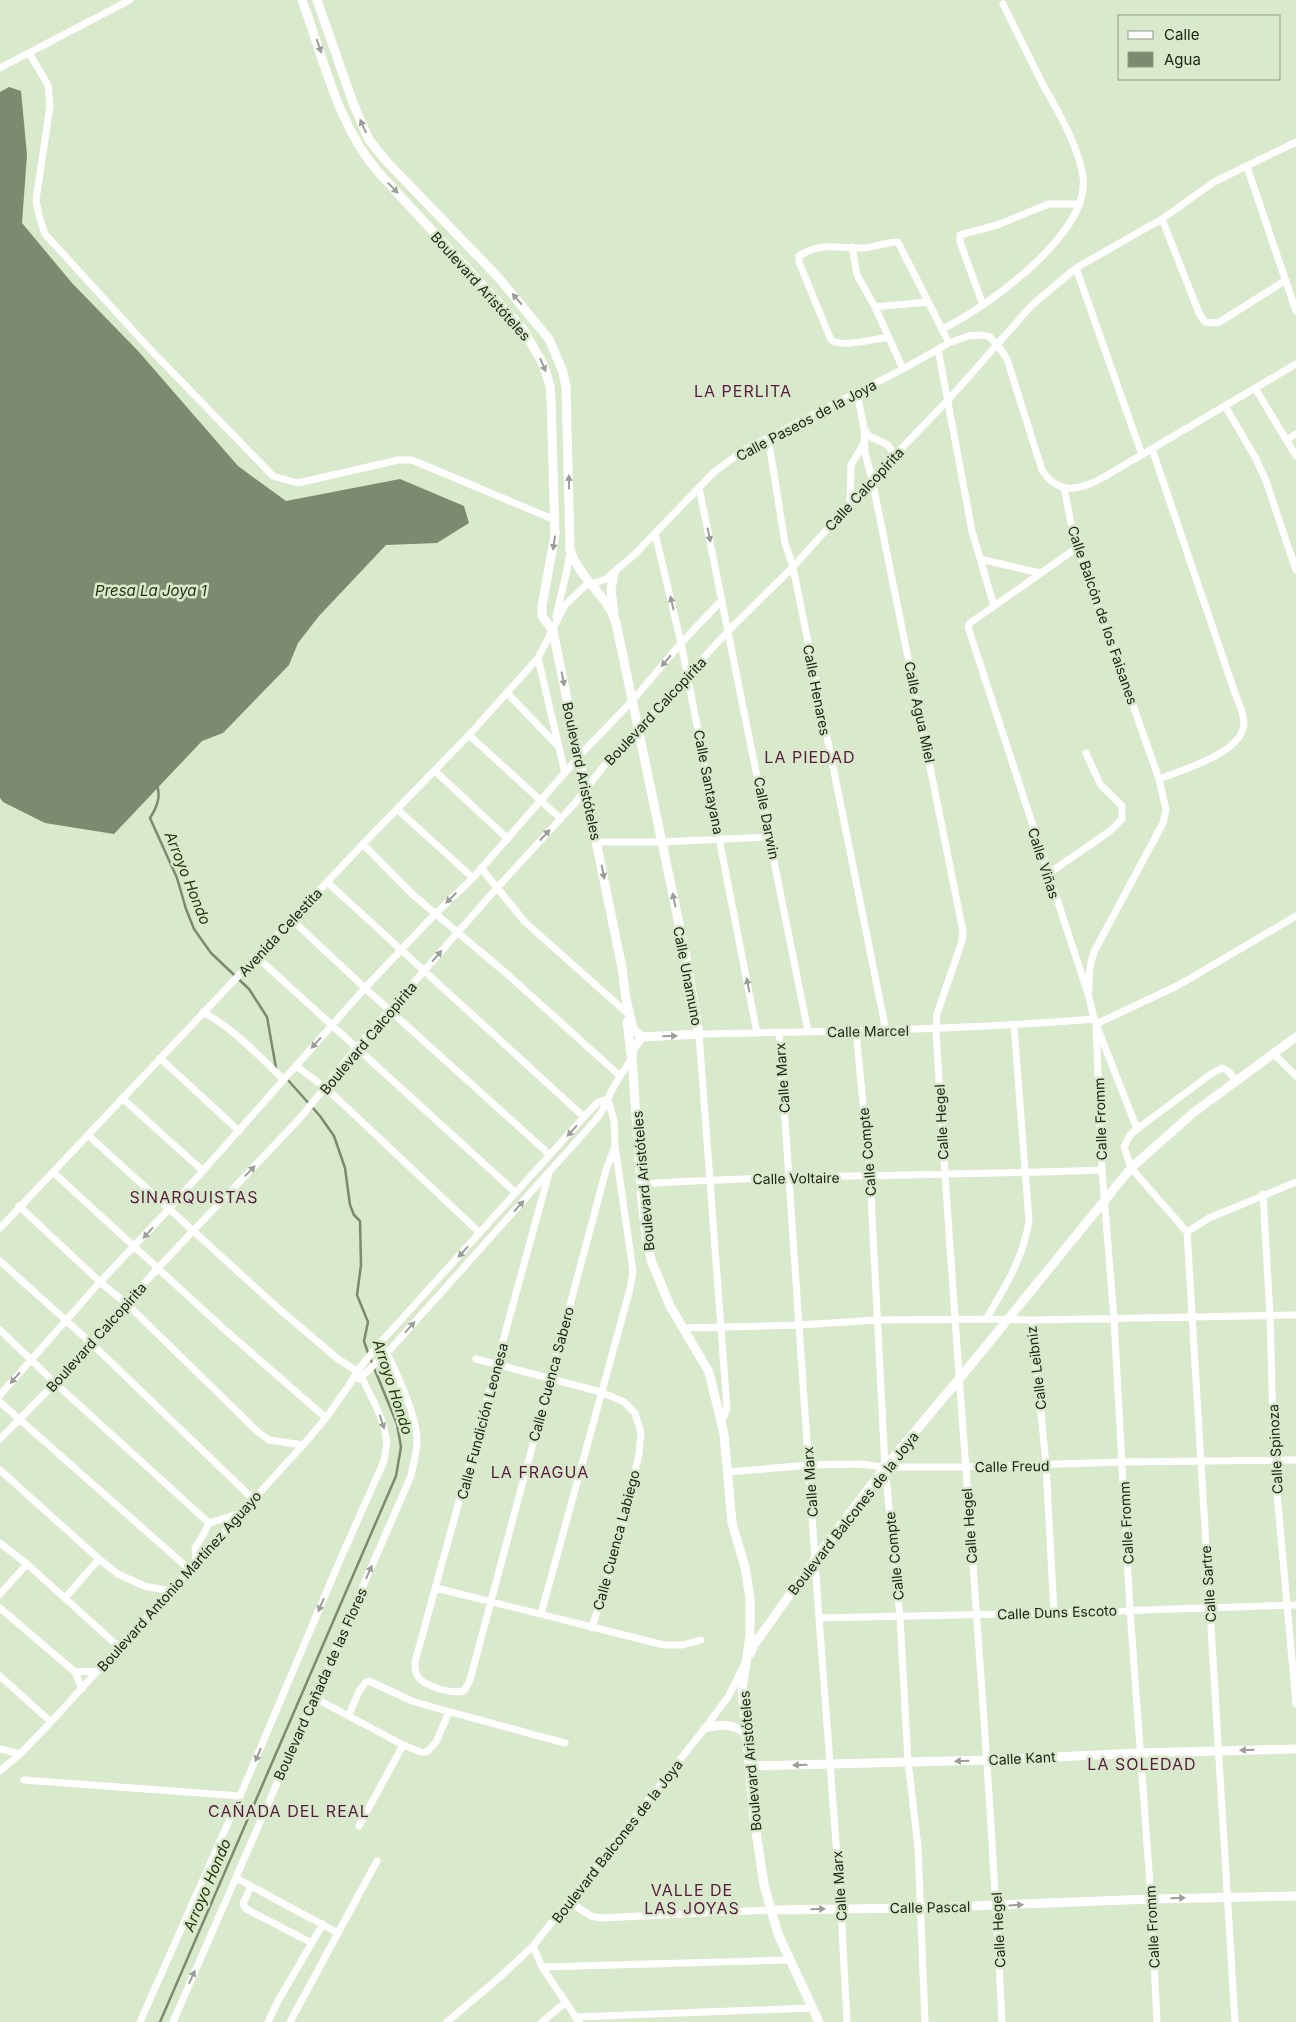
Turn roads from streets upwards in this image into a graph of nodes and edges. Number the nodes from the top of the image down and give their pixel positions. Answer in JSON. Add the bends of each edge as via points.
{"nodes":[{"id":1,"x":130,"y":0,"type":"edge"},
{"id":2,"x":302,"y":0,"type":"edge"},
{"id":3,"x":317,"y":0,"type":"edge"},
{"id":4,"x":1003,"y":4,"type":"dead end"},
{"id":5,"x":30,"y":53,"type":"junction"},
{"id":6,"x":0,"y":68,"type":"edge"},
{"id":7,"x":1296,"y":142,"type":"edge"},
{"id":8,"x":1247,"y":166,"type":"junction"},
{"id":9,"x":1080,"y":204,"type":"junction"},
{"id":10,"x":1162,"y":219,"type":"junction"},
{"id":11,"x":457,"y":236,"type":"junction"},
{"id":12,"x":447,"y":247,"type":"junction"},
{"id":13,"x":852,"y":248,"type":"junction"},
{"id":14,"x":482,"y":262,"type":"junction"},
{"id":15,"x":1076,"y":268,"type":"junction"},
{"id":16,"x":470,"y":272,"type":"junction"},
{"id":17,"x":1286,"y":280,"type":"junction"},
{"id":18,"x":928,"y":302,"type":"junction"},
{"id":19,"x":984,"y":305,"type":"junction"},
{"id":20,"x":875,"y":307,"type":"junction"},
{"id":21,"x":1296,"y":311,"type":"edge"},
{"id":22,"x":942,"y":330,"type":"junction"},
{"id":23,"x":889,"y":337,"type":"junction"},
{"id":24,"x":949,"y":343,"type":"junction"},
{"id":25,"x":997,"y":345,"type":"junction"},
{"id":26,"x":938,"y":349,"type":"junction"},
{"id":27,"x":1296,"y":364,"type":"edge"},
{"id":28,"x":903,"y":369,"type":"junction"},
{"id":29,"x":1255,"y":388,"type":"junction"},
{"id":30,"x":857,"y":393,"type":"junction"},
{"id":31,"x":949,"y":399,"type":"junction"},
{"id":32,"x":1225,"y":406,"type":"junction"},
{"id":33,"x":864,"y":428,"type":"junction"},
{"id":34,"x":1296,"y":434,"type":"edge"},
{"id":35,"x":768,"y":437,"type":"junction"},
{"id":36,"x":1286,"y":440,"type":"junction"},
{"id":37,"x":864,"y":445,"type":"junction"},
{"id":38,"x":1152,"y":449,"type":"junction"},
{"id":39,"x":1142,"y":455,"type":"junction"},
{"id":40,"x":895,"y":456,"type":"junction"},
{"id":41,"x":1296,"y":456,"type":"edge"},
{"id":42,"x":872,"y":480,"type":"junction"},
{"id":43,"x":699,"y":487,"type":"junction"},
{"id":44,"x":1064,"y":488,"type":"junction"},
{"id":45,"x":850,"y":504,"type":"junction"},
{"id":46,"x":555,"y":520,"type":"junction"},
{"id":47,"x":655,"y":533,"type":"junction"},
{"id":48,"x":1078,"y":547,"type":"junction"},
{"id":49,"x":570,"y":548,"type":"junction"},
{"id":50,"x":980,"y":559,"type":"junction"},
{"id":51,"x":793,"y":567,"type":"junction"},
{"id":52,"x":1296,"y":570,"type":"edge"},
{"id":53,"x":614,"y":573,"type":"junction"},
{"id":54,"x":1040,"y":573,"type":"junction"},
{"id":55,"x":590,"y":584,"type":"junction"},
{"id":56,"x":722,"y":600,"type":"junction"},
{"id":57,"x":994,"y":606,"type":"junction"},
{"id":58,"x":614,"y":616,"type":"junction"},
{"id":59,"x":729,"y":630,"type":"junction"},
{"id":60,"x":554,"y":631,"type":"junction"},
{"id":61,"x":681,"y":643,"type":"junction"},
{"id":62,"x":538,"y":658,"type":"junction"},
{"id":63,"x":688,"y":677,"type":"junction"},
{"id":64,"x":507,"y":693,"type":"junction"},
{"id":65,"x":633,"y":700,"type":"junction"},
{"id":66,"x":639,"y":728,"type":"junction"},
{"id":67,"x":469,"y":735,"type":"junction"},
{"id":68,"x":558,"y":746,"type":"junction"},
{"id":69,"x":1086,"y":753,"type":"dead end"},
{"id":70,"x":579,"y":757,"type":"junction"},
{"id":71,"x":435,"y":771,"type":"junction"},
{"id":72,"x":565,"y":773,"type":"junction"},
{"id":73,"x":1158,"y":779,"type":"junction"},
{"id":74,"x":586,"y":790,"type":"junction"},
{"id":75,"x":541,"y":800,"type":"junction"},
{"id":76,"x":397,"y":809,"type":"junction"},
{"id":77,"x":561,"y":819,"type":"junction"},
{"id":78,"x":770,"y":837,"type":"junction"},
{"id":79,"x":508,"y":839,"type":"junction"},
{"id":80,"x":720,"y":840,"type":"junction"},
{"id":81,"x":597,"y":842,"type":"junction"},
{"id":82,"x":662,"y":842,"type":"junction"},
{"id":83,"x":363,"y":844,"type":"junction"},
{"id":84,"x":481,"y":868,"type":"junction"},
{"id":85,"x":1048,"y":874,"type":"junction"},
{"id":86,"x":473,"y":878,"type":"junction"},
{"id":87,"x":327,"y":882,"type":"junction"},
{"id":88,"x":496,"y":889,"type":"junction"},
{"id":89,"x":435,"y":914,"type":"junction"},
{"id":90,"x":1296,"y":916,"type":"edge"},
{"id":91,"x":292,"y":920,"type":"junction"},
{"id":92,"x":457,"y":933,"type":"junction"},
{"id":93,"x":403,"y":950,"type":"junction"},
{"id":94,"x":257,"y":957,"type":"junction"},
{"id":95,"x":425,"y":971,"type":"junction"},
{"id":96,"x":365,"y":988,"type":"junction"},
{"id":97,"x":1089,"y":997,"type":"junction"},
{"id":98,"x":626,"y":999,"type":"junction"},
{"id":99,"x":389,"y":1010,"type":"junction"},
{"id":100,"x":204,"y":1012,"type":"junction"},
{"id":101,"x":626,"y":1012,"type":"junction"},
{"id":102,"x":1095,"y":1022,"type":"junction"},
{"id":103,"x":332,"y":1026,"type":"junction"},
{"id":104,"x":1014,"y":1026,"type":"junction"},
{"id":105,"x":886,"y":1030,"type":"junction"},
{"id":106,"x":936,"y":1030,"type":"junction"},
{"id":107,"x":808,"y":1031,"type":"junction"},
{"id":108,"x":856,"y":1031,"type":"junction"},
{"id":109,"x":757,"y":1033,"type":"junction"},
{"id":110,"x":779,"y":1033,"type":"junction"},
{"id":111,"x":699,"y":1034,"type":"junction"},
{"id":112,"x":642,"y":1037,"type":"junction"},
{"id":113,"x":1296,"y":1037,"type":"edge"},
{"id":114,"x":357,"y":1047,"type":"junction"},
{"id":115,"x":1274,"y":1054,"type":"junction"},
{"id":116,"x":160,"y":1058,"type":"junction"},
{"id":117,"x":632,"y":1058,"type":"junction"},
{"id":118,"x":293,"y":1069,"type":"junction"},
{"id":119,"x":620,"y":1076,"type":"junction"},
{"id":120,"x":1296,"y":1076,"type":"edge"},
{"id":121,"x":284,"y":1079,"type":"junction"},
{"id":122,"x":1235,"y":1081,"type":"junction"},
{"id":123,"x":326,"y":1088,"type":"junction"},
{"id":124,"x":122,"y":1098,"type":"junction"},
{"id":125,"x":608,"y":1099,"type":"junction"},
{"id":126,"x":584,"y":1117,"type":"junction"},
{"id":127,"x":1136,"y":1129,"type":"junction"},
{"id":128,"x":239,"y":1131,"type":"junction"},
{"id":129,"x":88,"y":1135,"type":"junction"},
{"id":130,"x":615,"y":1146,"type":"junction"},
{"id":131,"x":550,"y":1155,"type":"junction"},
{"id":132,"x":1131,"y":1168,"type":"junction"},
{"id":133,"x":1102,"y":1170,"type":"junction"},
{"id":134,"x":203,"y":1171,"type":"junction"},
{"id":135,"x":53,"y":1172,"type":"junction"},
{"id":136,"x":549,"y":1173,"type":"junction"},
{"id":137,"x":1024,"y":1173,"type":"junction"},
{"id":138,"x":944,"y":1175,"type":"junction"},
{"id":139,"x":870,"y":1176,"type":"junction"},
{"id":140,"x":789,"y":1179,"type":"junction"},
{"id":141,"x":710,"y":1180,"type":"junction"},
{"id":142,"x":1296,"y":1182,"type":"edge"},
{"id":143,"x":641,"y":1184,"type":"junction"},
{"id":144,"x":516,"y":1193,"type":"junction"},
{"id":145,"x":1263,"y":1194,"type":"junction"},
{"id":146,"x":1104,"y":1200,"type":"junction"},
{"id":147,"x":19,"y":1206,"type":"junction"},
{"id":148,"x":169,"y":1209,"type":"junction"},
{"id":149,"x":0,"y":1228,"type":"edge"},
{"id":150,"x":192,"y":1232,"type":"junction"},
{"id":151,"x":1187,"y":1232,"type":"junction"},
{"id":152,"x":480,"y":1233,"type":"junction"},
{"id":153,"x":135,"y":1247,"type":"junction"},
{"id":154,"x":0,"y":1261,"type":"edge"},
{"id":155,"x":158,"y":1268,"type":"junction"},
{"id":156,"x":100,"y":1282,"type":"junction"},
{"id":157,"x":127,"y":1304,"type":"junction"},
{"id":158,"x":1296,"y":1315,"type":"edge"},
{"id":159,"x":1270,"y":1316,"type":"junction"},
{"id":160,"x":1192,"y":1318,"type":"junction"},
{"id":161,"x":986,"y":1319,"type":"junction"},
{"id":162,"x":1007,"y":1319,"type":"junction"},
{"id":163,"x":1114,"y":1319,"type":"junction"},
{"id":164,"x":878,"y":1320,"type":"junction"},
{"id":165,"x":954,"y":1320,"type":"junction"},
{"id":166,"x":1032,"y":1320,"type":"junction"},
{"id":167,"x":64,"y":1321,"type":"junction"},
{"id":168,"x":799,"y":1325,"type":"junction"},
{"id":169,"x":721,"y":1327,"type":"junction"},
{"id":170,"x":683,"y":1328,"type":"junction"},
{"id":171,"x":0,"y":1330,"type":"edge"},
{"id":172,"x":381,"y":1342,"type":"junction"},
{"id":173,"x":90,"y":1343,"type":"junction"},
{"id":174,"x":387,"y":1353,"type":"junction"},
{"id":175,"x":476,"y":1359,"type":"dead end"},
{"id":176,"x":30,"y":1360,"type":"junction"},
{"id":177,"x":497,"y":1364,"type":"junction"},
{"id":178,"x":359,"y":1374,"type":"junction"},
{"id":179,"x":960,"y":1378,"type":"junction"},
{"id":180,"x":550,"y":1379,"type":"junction"},
{"id":181,"x":55,"y":1383,"type":"junction"},
{"id":182,"x":601,"y":1392,"type":"junction"},
{"id":183,"x":0,"y":1395,"type":"edge"},
{"id":184,"x":0,"y":1402,"type":"edge"},
{"id":185,"x":326,"y":1418,"type":"junction"},
{"id":186,"x":19,"y":1419,"type":"junction"},
{"id":187,"x":722,"y":1421,"type":"junction"},
{"id":188,"x":0,"y":1439,"type":"edge"},
{"id":189,"x":303,"y":1445,"type":"junction"},
{"id":190,"x":1274,"y":1460,"type":"junction"},
{"id":191,"x":1296,"y":1460,"type":"edge"},
{"id":192,"x":1200,"y":1461,"type":"junction"},
{"id":193,"x":1122,"y":1462,"type":"junction"},
{"id":194,"x":809,"y":1465,"type":"junction"},
{"id":195,"x":1046,"y":1466,"type":"junction"},
{"id":196,"x":885,"y":1467,"type":"junction"},
{"id":197,"x":965,"y":1467,"type":"junction"},
{"id":198,"x":0,"y":1470,"type":"edge"},
{"id":199,"x":729,"y":1472,"type":"junction"},
{"id":200,"x":254,"y":1500,"type":"junction"},
{"id":201,"x":241,"y":1513,"type":"junction"},
{"id":202,"x":209,"y":1523,"type":"junction"},
{"id":203,"x":0,"y":1543,"type":"edge"},
{"id":204,"x":99,"y":1559,"type":"junction"},
{"id":205,"x":815,"y":1559,"type":"junction"},
{"id":206,"x":196,"y":1562,"type":"junction"},
{"id":207,"x":28,"y":1564,"type":"junction"},
{"id":208,"x":190,"y":1570,"type":"junction"},
{"id":209,"x":436,"y":1588,"type":"junction"},
{"id":210,"x":170,"y":1591,"type":"junction"},
{"id":211,"x":0,"y":1594,"type":"edge"},
{"id":212,"x":65,"y":1598,"type":"junction"},
{"id":213,"x":490,"y":1602,"type":"junction"},
{"id":214,"x":1292,"y":1605,"type":"edge"},
{"id":215,"x":1209,"y":1607,"type":"junction"},
{"id":216,"x":0,"y":1608,"type":"edge"},
{"id":217,"x":1130,"y":1610,"type":"junction"},
{"id":218,"x":1054,"y":1613,"type":"junction"},
{"id":219,"x":541,"y":1614,"type":"junction"},
{"id":220,"x":976,"y":1615,"type":"junction"},
{"id":221,"x":900,"y":1617,"type":"junction"},
{"id":222,"x":819,"y":1618,"type":"junction"},
{"id":223,"x":592,"y":1628,"type":"junction"},
{"id":224,"x":701,"y":1640,"type":"dead end"},
{"id":225,"x":119,"y":1647,"type":"junction"},
{"id":226,"x":745,"y":1663,"type":"junction"},
{"id":227,"x":97,"y":1671,"type":"junction"},
{"id":228,"x":76,"y":1672,"type":"junction"},
{"id":229,"x":0,"y":1676,"type":"edge"},
{"id":230,"x":82,"y":1689,"type":"junction"},
{"id":231,"x":467,"y":1689,"type":"joint"},
{"id":232,"x":313,"y":1697,"type":"junction"},
{"id":233,"x":1296,"y":1704,"type":"edge"},
{"id":234,"x":449,"y":1712,"type":"junction"},
{"id":235,"x":349,"y":1715,"type":"junction"},
{"id":236,"x":51,"y":1722,"type":"junction"},
{"id":237,"x":705,"y":1728,"type":"junction"},
{"id":238,"x":746,"y":1734,"type":"junction"},
{"id":239,"x":565,"y":1743,"type":"dead end"},
{"id":240,"x":403,"y":1745,"type":"junction"},
{"id":241,"x":0,"y":1749,"type":"edge"},
{"id":242,"x":1296,"y":1749,"type":"edge"},
{"id":243,"x":1219,"y":1751,"type":"junction"},
{"id":244,"x":1140,"y":1753,"type":"junction"},
{"id":245,"x":20,"y":1754,"type":"junction"},
{"id":246,"x":988,"y":1760,"type":"junction"},
{"id":247,"x":908,"y":1761,"type":"junction"},
{"id":248,"x":830,"y":1764,"type":"junction"},
{"id":249,"x":748,"y":1766,"type":"junction"},
{"id":250,"x":0,"y":1771,"type":"edge"},
{"id":251,"x":24,"y":1780,"type":"dead end"},
{"id":252,"x":240,"y":1796,"type":"junction"},
{"id":253,"x":359,"y":1826,"type":"dead end"},
{"id":254,"x":377,"y":1861,"type":"dead end"},
{"id":255,"x":236,"y":1878,"type":"junction"},
{"id":256,"x":251,"y":1886,"type":"junction"},
{"id":257,"x":1296,"y":1896,"type":"edge"},
{"id":258,"x":1226,"y":1898,"type":"junction"},
{"id":259,"x":1151,"y":1899,"type":"junction"},
{"id":260,"x":569,"y":1902,"type":"junction"},
{"id":261,"x":996,"y":1906,"type":"junction"},
{"id":262,"x":919,"y":1908,"type":"junction"},
{"id":263,"x":841,"y":1909,"type":"junction"},
{"id":264,"x":770,"y":1910,"type":"junction"},
{"id":265,"x":323,"y":1924,"type":"junction"},
{"id":266,"x":338,"y":1933,"type":"junction"},
{"id":267,"x":312,"y":1943,"type":"junction"},
{"id":268,"x":533,"y":1946,"type":"junction"},
{"id":269,"x":789,"y":1960,"type":"junction"},
{"id":270,"x":542,"y":1967,"type":"junction"},
{"id":271,"x":566,"y":2002,"type":"junction"},
{"id":272,"x":812,"y":2008,"type":"junction"},
{"id":273,"x":664,"y":2018,"type":"edge"},
{"id":274,"x":577,"y":2020,"type":"edge"},
{"id":275,"x":140,"y":2022,"type":"edge"},
{"id":276,"x":173,"y":2022,"type":"edge"},
{"id":277,"x":268,"y":2022,"type":"edge"},
{"id":278,"x":290,"y":2022,"type":"edge"},
{"id":279,"x":447,"y":2022,"type":"edge"},
{"id":280,"x":542,"y":2022,"type":"edge"},
{"id":281,"x":819,"y":2022,"type":"edge"},
{"id":282,"x":846,"y":2022,"type":"edge"},
{"id":283,"x":925,"y":2022,"type":"edge"},
{"id":284,"x":1002,"y":2022,"type":"edge"},
{"id":285,"x":1157,"y":2022,"type":"edge"},
{"id":286,"x":1235,"y":2022,"type":"edge"}],
"edges":[{"from":1,"to":5,"type":"street"},
{"from":2,"to":12,"type":"street","name":"Boulevard Aristóteles","one_way":true,"via":[[343,115],[359,148]]},
{"from":11,"to":3,"type":"street","name":"Boulevard Aristóteles","one_way":true,"via":[[369,140]]},
{"from":4,"to":9,"type":"street","via":[[1076,153],[1084,178]]},
{"from":5,"to":6,"type":"street"},
{"from":5,"to":46,"type":"street","via":[[48,85],[50,106],[36,200],[45,234],[148,347],[273,476],[298,483],[398,460],[412,460]]},
{"from":7,"to":8,"type":"street","name":"Calle Calcopirita"},
{"from":8,"to":10,"type":"street","name":"Calle Calcopirita","via":[[1214,182]]},
{"from":8,"to":17,"type":"street"},
{"from":9,"to":19,"type":"street","via":[[1068,227],[1037,261]]},
{"from":9,"to":19,"type":"street","via":[[1049,204],[959,236]]},
{"from":10,"to":15,"type":"street","name":"Calle Calcopirita"},
{"from":10,"to":17,"type":"street","via":[[1199,313],[1208,323],[1218,322]]},
{"from":11,"to":12,"type":"street","via":[[458,247]]},
{"from":11,"to":14,"type":"street","name":"Boulevard Aristóteles"},
{"from":12,"to":16,"type":"street","name":"Boulevard Aristóteles"},
{"from":13,"to":18,"type":"street","via":[[896,242],[902,247]]},
{"from":13,"to":20,"type":"street","via":[[857,275]]},
{"from":13,"to":23,"type":"street","via":[[831,246],[799,256],[829,337],[833,342],[845,343]]},
{"from":14,"to":16,"type":"street","via":[[469,259]]},
{"from":49,"to":14,"type":"street","name":"Boulevard Aristóteles","one_way":true,"via":[[567,406],[563,372],[544,332]]},
{"from":15,"to":25,"type":"street","name":"Calle Calcopirita","via":[[1032,304]]},
{"from":15,"to":39,"type":"street"},
{"from":16,"to":46,"type":"street","name":"Boulevard Aristóteles","one_way":true,"via":[[523,329],[547,374],[551,398]]},
{"from":17,"to":21,"type":"street"},
{"from":18,"to":20,"type":"street"},
{"from":18,"to":22,"type":"street"},
{"from":19,"to":22,"type":"street"},
{"from":20,"to":23,"type":"street"},
{"from":22,"to":24,"type":"street"},
{"from":23,"to":28,"type":"street"},
{"from":24,"to":25,"type":"street","name":"Calle Paseos de la Joya","via":[[977,334],[990,337]]},
{"from":24,"to":26,"type":"street","name":"Calle Paseos de la Joya"},
{"from":25,"to":31,"type":"street","name":"Calle Calcopirita"},
{"from":25,"to":44,"type":"street","via":[[1007,359],[1042,470],[1050,482]]},
{"from":26,"to":28,"type":"street","name":"Calle Paseos de la Joya"},
{"from":26,"to":31,"type":"street"},
{"from":27,"to":29,"type":"street"},
{"from":28,"to":30,"type":"street","name":"Calle Paseos de la Joya"},
{"from":29,"to":32,"type":"street"},
{"from":29,"to":36,"type":"street"},
{"from":30,"to":33,"type":"street","name":"Calle Agua Miel"},
{"from":30,"to":35,"type":"street","name":"Calle Paseos de la Joya"},
{"from":31,"to":40,"type":"street","name":"Calle Calcopirita"},
{"from":31,"to":50,"type":"street","via":[[967,506]]},
{"from":32,"to":38,"type":"street"},
{"from":32,"to":52,"type":"street","via":[[1256,458]]},
{"from":33,"to":37,"type":"street","name":"Calle Agua Miel"},
{"from":33,"to":40,"type":"street","via":[[869,436],[888,445]]},
{"from":34,"to":36,"type":"street"},
{"from":35,"to":43,"type":"street","name":"Calle Paseos de la Joya","via":[[727,461]]},
{"from":35,"to":51,"type":"street","name":"Calle Henares","via":[[785,543]]},
{"from":36,"to":41,"type":"street"},
{"from":37,"to":42,"type":"street","name":"Calle Agua Miel"},
{"from":37,"to":45,"type":"street","via":[[851,465]]},
{"from":38,"to":39,"type":"street"},
{"from":38,"to":73,"type":"street","via":[[1244,722],[1242,732],[1223,752]]},
{"from":39,"to":44,"type":"street","via":[[1089,485]]},
{"from":40,"to":42,"type":"street","name":"Calle Calcopirita"},
{"from":42,"to":45,"type":"street","name":"Calle Calcopirita"},
{"from":42,"to":106,"type":"street","name":"Calle Agua Miel","via":[[963,931],[937,1014]]},
{"from":43,"to":47,"type":"street","name":"Calle Paseos de la Joya"},
{"from":43,"to":56,"type":"street","name":"Calle Darwin","one_way":true},
{"from":44,"to":48,"type":"street","name":"Calle Balcón de los Faisanes"},
{"from":45,"to":51,"type":"street","name":"Calle Calcopirita"},
{"from":46,"to":60,"type":"street","name":"Boulevard Aristóteles","one_way":true,"via":[[542,606],[542,616]]},
{"from":47,"to":53,"type":"street","name":"Calle Paseos de la Joya"},
{"from":61,"to":47,"type":"street","name":"Calle Santayana","one_way":true},
{"from":48,"to":54,"type":"street","name":"Calle Viñas"},
{"from":48,"to":73,"type":"street","name":"Calle Balcón de los Faisanes"},
{"from":49,"to":55,"type":"street","name":"Calle Unamuno","via":[[577,567]]},
{"from":49,"to":60,"type":"street","name":"Boulevard Aristóteles"},
{"from":50,"to":54,"type":"street"},
{"from":50,"to":57,"type":"street"},
{"from":51,"to":59,"type":"street","name":"Calle Calcopirita"},
{"from":51,"to":105,"type":"street","name":"Calle Henares"},
{"from":53,"to":55,"type":"street","name":"Calle Paseos de la Joya"},
{"from":53,"to":58,"type":"street","via":[[611,590]]},
{"from":54,"to":57,"type":"street","name":"Calle Viñas"},
{"from":55,"to":58,"type":"street","name":"Calle Unamuno","via":[[607,602]]},
{"from":55,"to":60,"type":"street","name":"Calle Paseos de la Joya","via":[[565,605]]},
{"from":56,"to":59,"type":"street","name":"Calle Darwin"},
{"from":56,"to":61,"type":"street","name":"Boulevard Calcopirita"},
{"from":57,"to":85,"type":"street","name":"Calle Viñas","via":[[970,623],[968,630]]},
{"from":58,"to":65,"type":"street","name":"Calle Unamuno"},
{"from":59,"to":63,"type":"street","name":"Boulevard Calcopirita"},
{"from":59,"to":78,"type":"street","name":"Calle Darwin"},
{"from":60,"to":62,"type":"street","name":"Avenida Celestita"},
{"from":60,"to":70,"type":"street","name":"Boulevard Aristóteles","one_way":true},
{"from":61,"to":63,"type":"street","name":"Calle Santayana"},
{"from":61,"to":65,"type":"street","name":"Boulevard Calcopirita","one_way":true},
{"from":62,"to":64,"type":"street","name":"Avenida Celestita"},
{"from":62,"to":68,"type":"street"},
{"from":63,"to":66,"type":"street","name":"Boulevard Calcopirita"},
{"from":63,"to":80,"type":"street","name":"Calle Santayana"},
{"from":64,"to":67,"type":"street","name":"Avenida Celestita"},
{"from":64,"to":68,"type":"street"},
{"from":65,"to":66,"type":"street","name":"Calle Unamuno"},
{"from":65,"to":70,"type":"street","name":"Boulevard Calcopirita"},
{"from":66,"to":74,"type":"street","name":"Boulevard Calcopirita"},
{"from":66,"to":82,"type":"street","name":"Calle Unamuno"},
{"from":67,"to":71,"type":"street","name":"Avenida Celestita"},
{"from":67,"to":75,"type":"street"},
{"from":68,"to":72,"type":"street"},
{"from":69,"to":85,"type":"street","via":[[1100,784],[1122,806],[1122,819]]},
{"from":70,"to":72,"type":"street","name":"Boulevard Calcopirita"},
{"from":70,"to":74,"type":"street","name":"Boulevard Aristóteles"},
{"from":71,"to":76,"type":"street","name":"Avenida Celestita"},
{"from":71,"to":79,"type":"street"},
{"from":72,"to":75,"type":"street","name":"Boulevard Calcopirita"},
{"from":73,"to":97,"type":"street","name":"Calle Balcón de los Faisanes","via":[[1166,817],[1090,961]]},
{"from":74,"to":77,"type":"street","name":"Boulevard Calcopirita"},
{"from":74,"to":81,"type":"street","name":"Boulevard Aristóteles"},
{"from":75,"to":77,"type":"street"},
{"from":75,"to":79,"type":"street","name":"Boulevard Calcopirita"},
{"from":76,"to":83,"type":"street","name":"Avenida Celestita"},
{"from":76,"to":86,"type":"street"},
{"from":88,"to":77,"type":"street","name":"Boulevard Calcopirita","one_way":true},
{"from":78,"to":80,"type":"street"},
{"from":78,"to":107,"type":"street","name":"Calle Darwin"},
{"from":79,"to":84,"type":"street","name":"Boulevard Calcopirita"},
{"from":80,"to":82,"type":"street"},
{"from":109,"to":80,"type":"street","name":"Calle Santayana","one_way":true},
{"from":81,"to":82,"type":"street"},
{"from":81,"to":98,"type":"street","name":"Boulevard Aristóteles","one_way":true},
{"from":111,"to":82,"type":"street","name":"Calle Unamuno","one_way":true},
{"from":83,"to":87,"type":"street","name":"Avenida Celestita"},
{"from":83,"to":89,"type":"street"},
{"from":84,"to":86,"type":"street","name":"Boulevard Calcopirita"},
{"from":84,"to":88,"type":"street"},
{"from":85,"to":97,"type":"street","name":"Calle Viñas"},
{"from":86,"to":89,"type":"street","name":"Boulevard Calcopirita","one_way":true},
{"from":87,"to":91,"type":"street","name":"Avenida Celestita"},
{"from":87,"to":93,"type":"street"},
{"from":88,"to":92,"type":"street","name":"Boulevard Calcopirita"},
{"from":88,"to":101,"type":"street","via":[[543,940]]},
{"from":89,"to":92,"type":"street"},
{"from":89,"to":93,"type":"street","name":"Boulevard Calcopirita"},
{"from":90,"to":102,"type":"street","via":[[1179,985]]},
{"from":91,"to":94,"type":"street","name":"Avenida Celestita"},
{"from":91,"to":96,"type":"street"},
{"from":95,"to":92,"type":"street","name":"Boulevard Calcopirita","one_way":true},
{"from":92,"to":119,"type":"street"},
{"from":93,"to":95,"type":"street"},
{"from":93,"to":96,"type":"street","name":"Boulevard Calcopirita"},
{"from":94,"to":100,"type":"street","name":"Avenida Celestita"},
{"from":94,"to":103,"type":"street"},
{"from":95,"to":99,"type":"street","name":"Boulevard Calcopirita"},
{"from":95,"to":126,"type":"street"},
{"from":96,"to":99,"type":"street"},
{"from":96,"to":103,"type":"street","name":"Boulevard Calcopirita"},
{"from":97,"to":102,"type":"street","name":"Calle Viñas"},
{"from":98,"to":101,"type":"street","name":"Boulevard Aristóteles"},
{"from":98,"to":112,"type":"street","name":"Boulevard Aristóteles","via":[[634,1032]]},
{"from":99,"to":114,"type":"street","name":"Boulevard Calcopirita"},
{"from":99,"to":131,"type":"street"},
{"from":100,"to":116,"type":"street","name":"Avenida Celestita"},
{"from":100,"to":121,"type":"street","via":[[239,1036]]},
{"from":101,"to":117,"type":"street","name":"Boulevard Aristóteles"},
{"from":102,"to":104,"type":"street","name":"Calle Marcel"},
{"from":102,"to":127,"type":"street","name":"Calle Viñas"},
{"from":102,"to":133,"type":"street","name":"Calle Fromm"},
{"from":103,"to":114,"type":"street"},
{"from":103,"to":118,"type":"street","name":"Boulevard Calcopirita","one_way":true},
{"from":104,"to":106,"type":"street","name":"Calle Marcel"},
{"from":104,"to":137,"type":"street"},
{"from":105,"to":106,"type":"street","name":"Calle Marcel"},
{"from":105,"to":108,"type":"street","name":"Calle Marcel"},
{"from":106,"to":138,"type":"street","name":"Calle Hegel"},
{"from":107,"to":108,"type":"street","name":"Calle Marcel"},
{"from":107,"to":110,"type":"street","name":"Calle Marcel"},
{"from":108,"to":139,"type":"street","name":"Calle Compte"},
{"from":109,"to":110,"type":"street","name":"Calle Marcel"},
{"from":109,"to":111,"type":"street","name":"Calle Marcel"},
{"from":110,"to":140,"type":"street","name":"Calle Marx"},
{"from":112,"to":111,"type":"street","name":"Calle Marcel","one_way":true},
{"from":111,"to":141,"type":"street","name":"Calle Unamuno"},
{"from":112,"to":117,"type":"street","name":"Boulevard Aristóteles","via":[[633,1049]]},
{"from":113,"to":115,"type":"street","name":"Boulevard Balcones de la Joya"},
{"from":114,"to":123,"type":"street","name":"Boulevard Calcopirita"},
{"from":114,"to":144,"type":"street"},
{"from":115,"to":120,"type":"street"},
{"from":115,"to":122,"type":"street","name":"Boulevard Balcones de la Joya"},
{"from":116,"to":124,"type":"street","name":"Avenida Celestita"},
{"from":116,"to":128,"type":"street"},
{"from":117,"to":119,"type":"street","name":"Boulevard Antonio Martínez Aguayo"},
{"from":117,"to":143,"type":"street","name":"Boulevard Aristóteles"},
{"from":118,"to":121,"type":"street","name":"Boulevard Calcopirita"},
{"from":118,"to":123,"type":"street"},
{"from":119,"to":125,"type":"street","name":"Boulevard Antonio Martínez Aguayo"},
{"from":121,"to":128,"type":"street","name":"Boulevard Calcopirita"},
{"from":122,"to":127,"type":"street","via":[[1225,1069],[1216,1070]]},
{"from":122,"to":132,"type":"street","name":"Boulevard Balcones de la Joya","via":[[1193,1112]]},
{"from":150,"to":123,"type":"street","name":"Boulevard Calcopirita","one_way":true},
{"from":123,"to":152,"type":"street"},
{"from":124,"to":129,"type":"street","name":"Avenida Celestita"},
{"from":124,"to":134,"type":"street"},
{"from":125,"to":126,"type":"street","name":"Boulevard Antonio Martínez Aguayo","via":[[598,1102]]},
{"from":125,"to":130,"type":"street","via":[[614,1121]]},
{"from":125,"to":136,"type":"street","name":"Boulevard Antonio Martínez Aguayo","via":[[603,1112]]},
{"from":126,"to":131,"type":"street","name":"Boulevard Antonio Martínez Aguayo","one_way":true},
{"from":127,"to":132,"type":"street","via":[[1124,1147]]},
{"from":128,"to":134,"type":"street","name":"Boulevard Calcopirita"},
{"from":129,"to":135,"type":"street","name":"Avenida Celestita"},
{"from":129,"to":148,"type":"street"},
{"from":130,"to":180,"type":"street","name":"Calle Cuenca Sabero"},
{"from":130,"to":182,"type":"street","via":[[633,1271]]},
{"from":131,"to":144,"type":"street","name":"Boulevard Antonio Martínez Aguayo"},
{"from":132,"to":146,"type":"street","name":"Boulevard Balcones de la Joya"},
{"from":132,"to":151,"type":"street"},
{"from":133,"to":137,"type":"street","name":"Calle Voltaire"},
{"from":133,"to":146,"type":"street","name":"Calle Fromm"},
{"from":134,"to":148,"type":"street","name":"Boulevard Calcopirita"},
{"from":135,"to":147,"type":"street","name":"Avenida Celestita"},
{"from":135,"to":153,"type":"street"},
{"from":174,"to":136,"type":"street","name":"Boulevard Antonio Martínez Aguayo","one_way":true},
{"from":136,"to":177,"type":"street","name":"Calle Fundición Leonesa"},
{"from":137,"to":138,"type":"street","name":"Calle Voltaire"},
{"from":137,"to":161,"type":"street","via":[[1029,1221],[1026,1243]]},
{"from":138,"to":139,"type":"street","name":"Calle Voltaire"},
{"from":138,"to":165,"type":"street","name":"Calle Hegel"},
{"from":139,"to":140,"type":"street","name":"Calle Voltaire"},
{"from":139,"to":164,"type":"street","name":"Calle Compte"},
{"from":140,"to":141,"type":"street","name":"Calle Voltaire"},
{"from":140,"to":168,"type":"street","name":"Calle Marx"},
{"from":141,"to":143,"type":"street","name":"Calle Voltaire"},
{"from":141,"to":169,"type":"street","name":"Calle Unamuno"},
{"from":142,"to":145,"type":"street"},
{"from":143,"to":170,"type":"street","name":"Boulevard Aristóteles","via":[[651,1260]]},
{"from":144,"to":152,"type":"street","name":"Boulevard Antonio Martínez Aguayo"},
{"from":145,"to":151,"type":"street","via":[[1209,1218]]},
{"from":145,"to":159,"type":"street","name":"Calle Spinoza"},
{"from":146,"to":162,"type":"street","name":"Boulevard Balcones de la Joya"},
{"from":146,"to":163,"type":"street","name":"Calle Fromm"},
{"from":147,"to":149,"type":"street","name":"Avenida Celestita"},
{"from":147,"to":156,"type":"street"},
{"from":148,"to":150,"type":"street"},
{"from":148,"to":153,"type":"street","name":"Boulevard Calcopirita","one_way":true},
{"from":150,"to":155,"type":"street","name":"Boulevard Calcopirita"},
{"from":150,"to":178,"type":"street","via":[[310,1336]]},
{"from":151,"to":160,"type":"street","name":"Calle Sartre"},
{"from":152,"to":172,"type":"street","name":"Boulevard Antonio Martínez Aguayo","one_way":true},
{"from":153,"to":155,"type":"street"},
{"from":153,"to":156,"type":"street","name":"Boulevard Calcopirita"},
{"from":154,"to":167,"type":"street"},
{"from":155,"to":157,"type":"street","name":"Boulevard Calcopirita"},
{"from":155,"to":185,"type":"street"},
{"from":156,"to":157,"type":"street"},
{"from":156,"to":167,"type":"street","name":"Boulevard Calcopirita"},
{"from":157,"to":173,"type":"street","name":"Boulevard Calcopirita"},
{"from":157,"to":189,"type":"street","via":[[258,1432],[269,1440]]},
{"from":158,"to":159,"type":"street"},
{"from":159,"to":160,"type":"street"},
{"from":159,"to":190,"type":"street","name":"Calle Spinoza"},
{"from":160,"to":163,"type":"street"},
{"from":160,"to":192,"type":"street","name":"Calle Sartre"},
{"from":161,"to":162,"type":"street","name":"Calle Leibniz"},
{"from":161,"to":165,"type":"street","name":"Calle Leibniz"},
{"from":162,"to":166,"type":"street","name":"Calle Leibniz"},
{"from":162,"to":179,"type":"street","name":"Boulevard Balcones de la Joya"},
{"from":163,"to":166,"type":"street"},
{"from":163,"to":193,"type":"street","name":"Calle Fromm"},
{"from":164,"to":165,"type":"street","name":"Calle Leibniz"},
{"from":164,"to":168,"type":"street","name":"Calle Leibniz"},
{"from":164,"to":196,"type":"street","name":"Calle Compte"},
{"from":165,"to":179,"type":"street","name":"Calle Hegel"},
{"from":166,"to":195,"type":"street","name":"Calle Leibniz"},
{"from":167,"to":173,"type":"street"},
{"from":167,"to":176,"type":"street","name":"Boulevard Calcopirita"},
{"from":168,"to":169,"type":"street","name":"Calle Leibniz"},
{"from":168,"to":194,"type":"street","name":"Calle Marx"},
{"from":169,"to":170,"type":"street","name":"Calle Leibniz"},
{"from":169,"to":187,"type":"street","name":"Calle Unamuno","via":[[727,1409]]},
{"from":170,"to":187,"type":"street","name":"Boulevard Aristóteles","via":[[708,1372]]},
{"from":171,"to":176,"type":"street"},
{"from":172,"to":174,"type":"street","name":"Boulevard Cañada de las Flores"},
{"from":172,"to":178,"type":"street","name":"Boulevard Antonio Martínez Aguayo","via":[[364,1362]]},
{"from":173,"to":181,"type":"street","name":"Boulevard Calcopirita"},
{"from":173,"to":200,"type":"street"},
{"from":174,"to":178,"type":"street","name":"Boulevard Antonio Martínez Aguayo","via":[[369,1371]]},
{"from":232,"to":174,"type":"street","name":"Boulevard Cañada de las Flores","one_way":true,"via":[[411,1476],[416,1428]]},
{"from":175,"to":177,"type":"street","name":"Calle Cuenca Labiego"},
{"from":176,"to":181,"type":"street"},
{"from":176,"to":183,"type":"street","name":"Boulevard Calcopirita","one_way":true},
{"from":177,"to":180,"type":"street","name":"Calle Cuenca Labiego"},
{"from":177,"to":209,"type":"street","name":"Calle Fundición Leonesa"},
{"from":178,"to":185,"type":"street","name":"Boulevard Antonio Martínez Aguayo"},
{"from":178,"to":252,"type":"street","name":"Boulevard Cañada de las Flores","one_way":true,"via":[[383,1423],[387,1442],[384,1461]]},
{"from":179,"to":196,"type":"street","name":"Boulevard Balcones de la Joya"},
{"from":179,"to":197,"type":"street","name":"Calle Hegel"},
{"from":180,"to":182,"type":"street","name":"Calle Cuenca Labiego"},
{"from":180,"to":213,"type":"street","name":"Calle Cuenca Sabero"},
{"from":181,"to":186,"type":"street","name":"Boulevard Calcopirita"},
{"from":181,"to":202,"type":"street"},
{"from":182,"to":219,"type":"street"},
{"from":182,"to":223,"type":"street","name":"Calle Cuenca Labiego","via":[[630,1407],[641,1433],[621,1533]]},
{"from":184,"to":186,"type":"street"},
{"from":185,"to":189,"type":"street","name":"Boulevard Antonio Martínez Aguayo"},
{"from":186,"to":188,"type":"street","name":"Boulevard Calcopirita"},
{"from":186,"to":208,"type":"street"},
{"from":187,"to":199,"type":"street","name":"Boulevard Aristóteles"},
{"from":189,"to":200,"type":"street","name":"Boulevard Antonio Martínez Aguayo"},
{"from":190,"to":191,"type":"street","name":"Calle Freud"},
{"from":190,"to":192,"type":"street","name":"Calle Freud"},
{"from":190,"to":214,"type":"street","name":"Calle Spinoza"},
{"from":192,"to":193,"type":"street","name":"Calle Freud"},
{"from":192,"to":215,"type":"street","name":"Calle Sartre"},
{"from":193,"to":195,"type":"street","name":"Calle Freud"},
{"from":193,"to":217,"type":"street","name":"Calle Fromm"},
{"from":194,"to":196,"type":"street","name":"Calle Freud"},
{"from":194,"to":199,"type":"street","name":"Calle Freud"},
{"from":194,"to":205,"type":"street","name":"Calle Marx"},
{"from":195,"to":197,"type":"street","name":"Calle Freud"},
{"from":195,"to":218,"type":"street","name":"Calle Leibniz"},
{"from":196,"to":197,"type":"street","name":"Calle Freud"},
{"from":196,"to":205,"type":"street","name":"Boulevard Balcones de la Joya"},
{"from":196,"to":221,"type":"street","name":"Calle Compte"},
{"from":197,"to":220,"type":"street","name":"Calle Hegel"},
{"from":198,"to":204,"type":"street"},
{"from":199,"to":226,"type":"street","name":"Boulevard Aristóteles","via":[[732,1523],[750,1598],[750,1636]]},
{"from":200,"to":201,"type":"street","name":"Boulevard Antonio Martínez Aguayo"},
{"from":201,"to":202,"type":"street"},
{"from":201,"to":206,"type":"street","name":"Boulevard Antonio Martínez Aguayo"},
{"from":202,"to":206,"type":"street","via":[[195,1548]]},
{"from":203,"to":207,"type":"street"},
{"from":204,"to":210,"type":"street","via":[[118,1574],[144,1586]]},
{"from":204,"to":212,"type":"street"},
{"from":205,"to":222,"type":"street","name":"Calle Marx"},
{"from":205,"to":226,"type":"street","name":"Boulevard Balcones de la Joya","via":[[754,1645]]},
{"from":206,"to":208,"type":"street","name":"Boulevard Antonio Martínez Aguayo"},
{"from":207,"to":211,"type":"street"},
{"from":207,"to":212,"type":"street"},
{"from":208,"to":210,"type":"street","name":"Boulevard Antonio Martínez Aguayo"},
{"from":209,"to":213,"type":"street"},
{"from":209,"to":231,"type":"street","name":"Calle Fundición Leonesa","via":[[415,1669],[419,1678],[434,1687],[460,1692]]},
{"from":210,"to":225,"type":"street","name":"Boulevard Antonio Martínez Aguayo"},
{"from":212,"to":225,"type":"street"},
{"from":213,"to":219,"type":"street"},
{"from":213,"to":231,"type":"street","name":"Calle Cuenca Sabero"},
{"from":214,"to":215,"type":"street","name":"Calle Duns Escoto"},
{"from":214,"to":233,"type":"street","name":"Calle Spinoza"},
{"from":215,"to":217,"type":"street","name":"Calle Duns Escoto"},
{"from":215,"to":243,"type":"street","name":"Calle Sartre"},
{"from":216,"to":228,"type":"street"},
{"from":217,"to":218,"type":"street","name":"Calle Duns Escoto"},
{"from":217,"to":244,"type":"street","name":"Calle Fromm"},
{"from":218,"to":220,"type":"street","name":"Calle Duns Escoto"},
{"from":219,"to":223,"type":"street"},
{"from":220,"to":221,"type":"street","name":"Calle Duns Escoto"},
{"from":220,"to":246,"type":"street","name":"Calle Hegel"},
{"from":221,"to":222,"type":"street","name":"Calle Duns Escoto"},
{"from":221,"to":247,"type":"street","name":"Calle Compte"},
{"from":222,"to":248,"type":"street","name":"Calle Marx"},
{"from":223,"to":224,"type":"street","via":[[664,1645],[683,1645]]},
{"from":225,"to":227,"type":"street","name":"Boulevard Antonio Martínez Aguayo"},
{"from":226,"to":237,"type":"street","name":"Boulevard Balcones de la Joya","via":[[728,1697]]},
{"from":226,"to":238,"type":"street","name":"Boulevard Aristóteles","via":[[742,1689]]},
{"from":227,"to":228,"type":"street"},
{"from":227,"to":230,"type":"street","name":"Boulevard Antonio Martínez Aguayo"},
{"from":228,"to":230,"type":"street"},
{"from":229,"to":236,"type":"street"},
{"from":230,"to":236,"type":"street","name":"Boulevard Antonio Martínez Aguayo"},
{"from":232,"to":235,"type":"street"},
{"from":232,"to":255,"type":"street","name":"Boulevard Cañada de las Flores"},
{"from":234,"to":235,"type":"street","via":[[412,1701],[369,1681],[359,1691]]},
{"from":234,"to":239,"type":"street"},
{"from":234,"to":240,"type":"street","via":[[436,1742],[427,1752]]},
{"from":235,"to":240,"type":"street"},
{"from":236,"to":245,"type":"street","name":"Boulevard Antonio Martínez Aguayo"},
{"from":237,"to":238,"type":"street","via":[[728,1725]]},
{"from":237,"to":260,"type":"street","name":"Boulevard Balcones de la Joya"},
{"from":238,"to":249,"type":"street","name":"Boulevard Aristóteles"},
{"from":240,"to":253,"type":"street"},
{"from":241,"to":245,"type":"street"},
{"from":242,"to":243,"type":"street","name":"Calle Kant","one_way":true},
{"from":243,"to":244,"type":"street","name":"Calle Kant"},
{"from":243,"to":258,"type":"street","name":"Calle Sartre"},
{"from":244,"to":246,"type":"street","name":"Calle Kant"},
{"from":244,"to":259,"type":"street","name":"Calle Fromm"},
{"from":245,"to":250,"type":"street","name":"Boulevard Antonio Martínez Aguayo"},
{"from":246,"to":247,"type":"street","name":"Calle Kant","one_way":true},
{"from":246,"to":261,"type":"street","name":"Calle Hegel"},
{"from":247,"to":248,"type":"street","name":"Calle Kant"},
{"from":247,"to":262,"type":"street","name":"Calle Compte","via":[[918,1847]]},
{"from":248,"to":249,"type":"street","name":"Calle Kant","one_way":true},
{"from":248,"to":263,"type":"street","name":"Calle Marx"},
{"from":249,"to":264,"type":"street","name":"Boulevard Aristóteles","via":[[761,1868]]},
{"from":251,"to":252,"type":"street"},
{"from":252,"to":275,"type":"street","name":"Boulevard Cañada de las Flores"},
{"from":254,"to":266,"type":"street"},
{"from":255,"to":256,"type":"street"},
{"from":276,"to":255,"type":"street","name":"Boulevard Cañada de las Flores","one_way":true},
{"from":256,"to":265,"type":"street"},
{"from":256,"to":267,"type":"street","via":[[243,1904],[246,1909]]},
{"from":257,"to":258,"type":"street","name":"Calle Pascal"},
{"from":259,"to":258,"type":"street","name":"Calle Pascal","one_way":true},
{"from":258,"to":286,"type":"street","name":"Calle Sartre"},
{"from":261,"to":259,"type":"street","name":"Calle Pascal","one_way":true},
{"from":259,"to":285,"type":"street","name":"Calle Fromm"},
{"from":260,"to":264,"type":"street","name":"Calle Pascal","via":[[591,1916],[601,1918]]},
{"from":260,"to":268,"type":"street","name":"Boulevard Balcones de la Joya"},
{"from":261,"to":262,"type":"street","name":"Calle Pascal"},
{"from":261,"to":284,"type":"street","name":"Calle Hegel"},
{"from":262,"to":263,"type":"street","name":"Calle Pascal"},
{"from":262,"to":283,"type":"street","name":"Calle Compte"},
{"from":264,"to":263,"type":"street","name":"Calle Pascal","one_way":true},
{"from":263,"to":282,"type":"street","name":"Calle Marx"},
{"from":264,"to":269,"type":"street","name":"Boulevard Aristóteles"},
{"from":265,"to":266,"type":"street"},
{"from":265,"to":267,"type":"street"},
{"from":266,"to":278,"type":"street"},
{"from":267,"to":277,"type":"street"},
{"from":268,"to":270,"type":"street"},
{"from":268,"to":279,"type":"street","name":"Boulevard Balcones de la Joya"},
{"from":269,"to":270,"type":"street"},
{"from":269,"to":272,"type":"street","name":"Boulevard Aristóteles"},
{"from":270,"to":271,"type":"street"},
{"from":271,"to":274,"type":"street"},
{"from":271,"to":280,"type":"street"},
{"from":272,"to":273,"type":"street"},
{"from":272,"to":281,"type":"street","name":"Boulevard Aristóteles"},
{"from":273,"to":274,"type":"street"}]}
